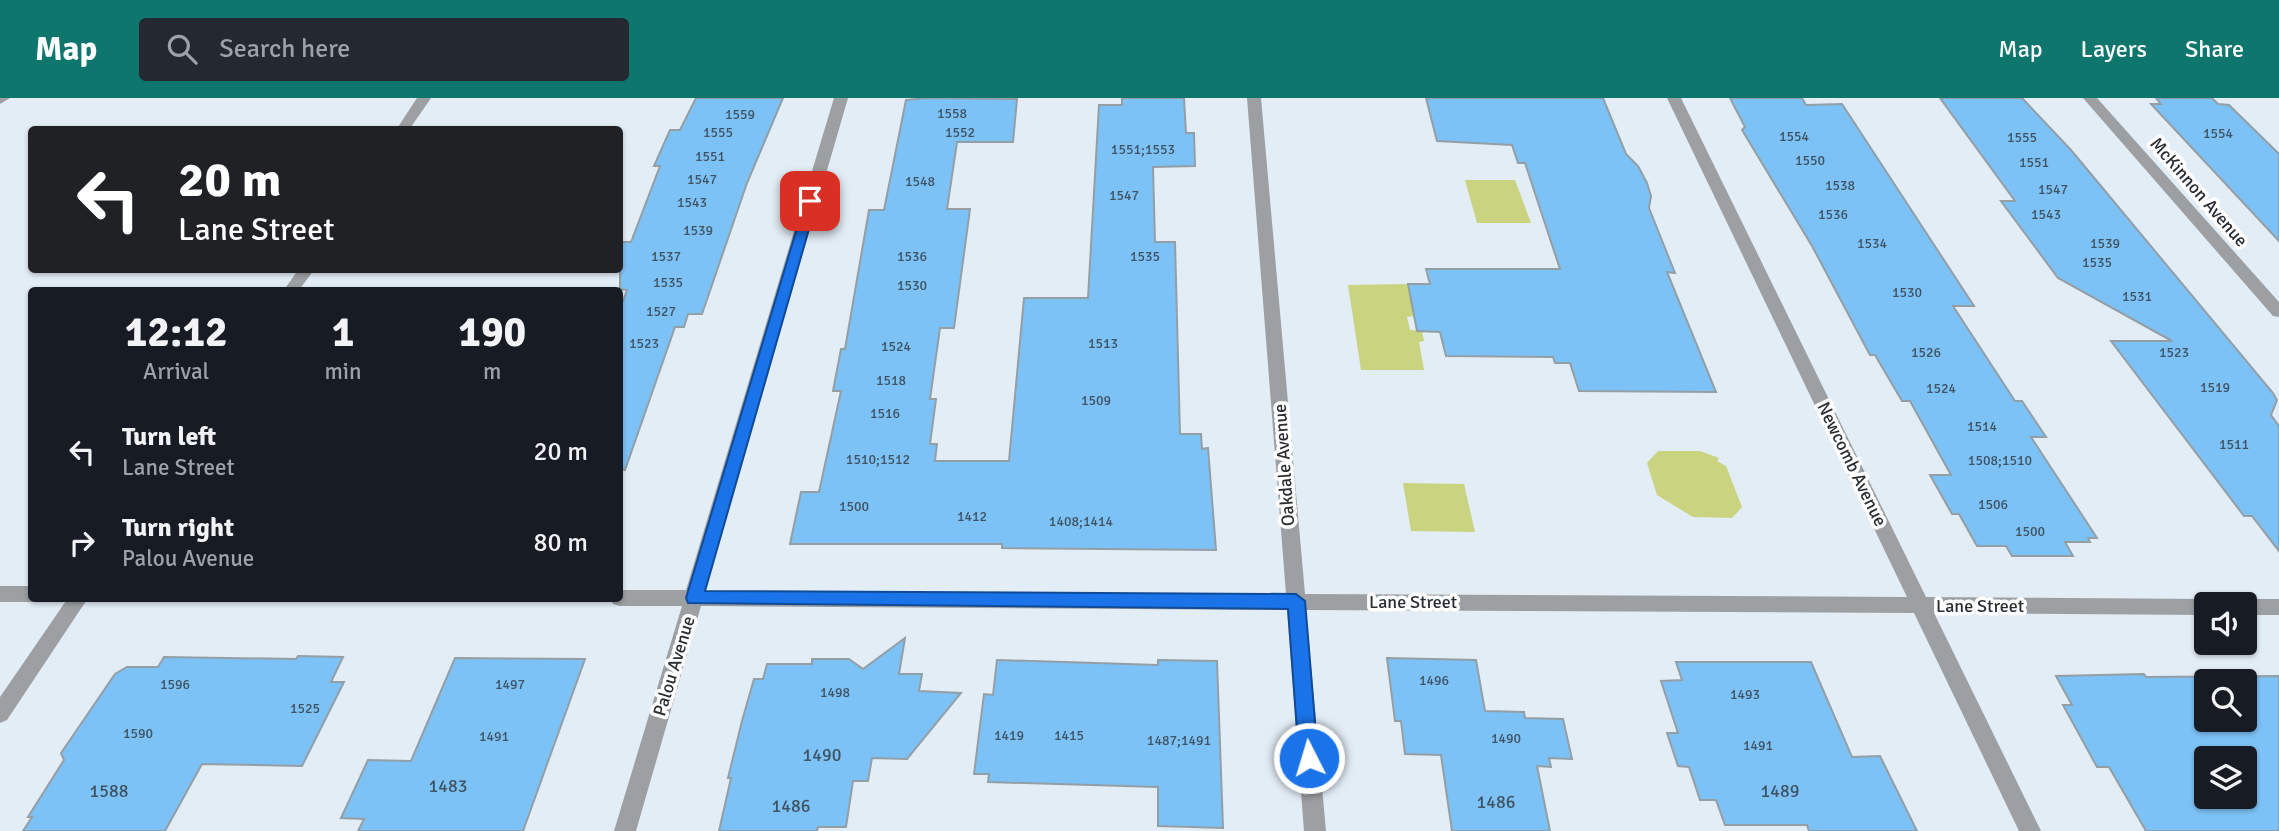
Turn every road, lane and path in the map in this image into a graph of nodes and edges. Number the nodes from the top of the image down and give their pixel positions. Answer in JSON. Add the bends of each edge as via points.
{"nodes":[{"id":1,"x":424,"y":98,"type":"edge"},
{"id":2,"x":841,"y":98,"type":"edge"},
{"id":3,"x":1254,"y":98,"type":"edge"},
{"id":4,"x":1674,"y":98,"type":"edge"},
{"id":5,"x":2090,"y":98,"type":"edge"},
{"id":6,"x":405,"y":126,"type":"edge"},
{"id":7,"x":2279,"y":312,"type":"edge"},
{"id":8,"x":0,"y":594,"type":"edge"},
{"id":9,"x":28,"y":594,"type":"edge"},
{"id":10,"x":623,"y":598,"type":"edge"},
{"id":11,"x":694,"y":598,"type":"junction"},
{"id":12,"x":1296,"y":601,"type":"junction"},
{"id":13,"x":76,"y":602,"type":"edge"},
{"id":14,"x":1921,"y":605,"type":"junction"},
{"id":15,"x":2194,"y":607,"type":"edge"},
{"id":16,"x":2257,"y":607,"type":"edge"},
{"id":17,"x":2279,"y":607,"type":"edge"},
{"id":18,"x":0,"y":714,"type":"edge"},
{"id":19,"x":625,"y":831,"type":"edge"},
{"id":20,"x":1315,"y":831,"type":"edge"},
{"id":21,"x":2030,"y":831,"type":"edge"}],
"edges":[{"from":1,"to":6,"type":"street"},
{"from":2,"to":11,"type":"street","name":"Palou Avenue"},
{"from":3,"to":12,"type":"street","name":"Oakdale Avenue"},
{"from":4,"to":14,"type":"street","name":"Newcomb Avenue"},
{"from":5,"to":7,"type":"street","name":"McKinnon Avenue"},
{"from":8,"to":9,"type":"street"},
{"from":10,"to":11,"type":"street","name":"Lane Street"},
{"from":11,"to":12,"type":"street","name":"Lane Street"},
{"from":11,"to":19,"type":"street","name":"Palou Avenue"},
{"from":12,"to":14,"type":"street","name":"Lane Street"},
{"from":12,"to":20,"type":"street","name":"Oakdale Avenue"},
{"from":13,"to":18,"type":"street"},
{"from":14,"to":15,"type":"street","name":"Lane Street"},
{"from":14,"to":21,"type":"street","name":"Newcomb Avenue"},
{"from":16,"to":17,"type":"street"}]}
